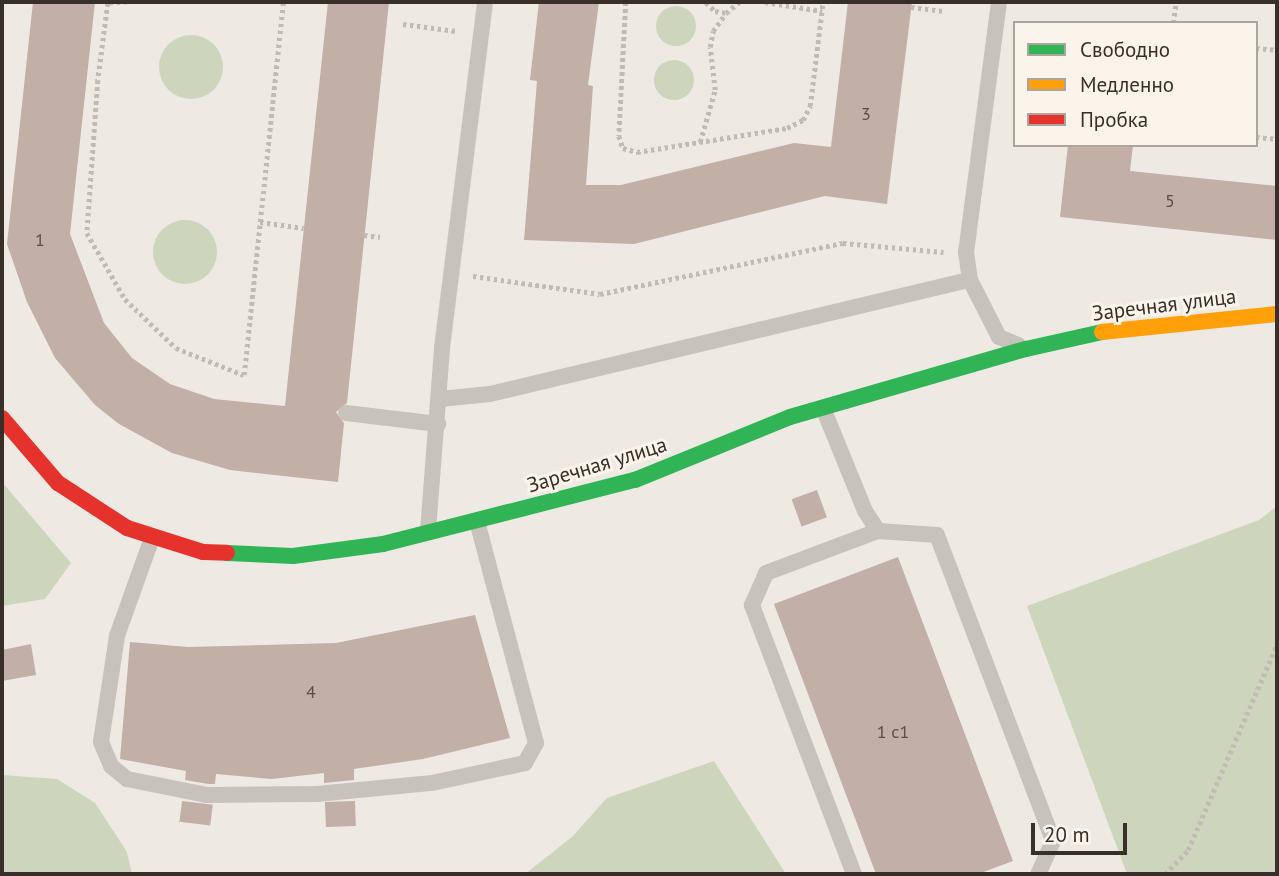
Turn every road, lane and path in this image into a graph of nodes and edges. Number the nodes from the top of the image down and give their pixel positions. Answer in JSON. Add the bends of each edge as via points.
{"nodes":[{"id":1,"x":127,"y":2,"type":"edge"},
{"id":2,"x":283,"y":2,"type":"edge"},
{"id":3,"x":485,"y":2,"type":"edge"},
{"id":4,"x":626,"y":2,"type":"edge"},
{"id":5,"x":706,"y":2,"type":"edge"},
{"id":6,"x":739,"y":2,"type":"edge"},
{"id":7,"x":765,"y":2,"type":"edge"},
{"id":8,"x":823,"y":2,"type":"edge"},
{"id":9,"x":999,"y":2,"type":"edge"},
{"id":10,"x":1176,"y":2,"type":"edge"},
{"id":11,"x":911,"y":7,"type":"dead end"},
{"id":12,"x":822,"y":11,"type":"junction"},
{"id":13,"x":945,"y":11,"type":"dead end"},
{"id":14,"x":726,"y":12,"type":"junction"},
{"id":15,"x":1173,"y":21,"type":"edge"},
{"id":16,"x":403,"y":24,"type":"dead end"},
{"id":17,"x":481,"y":34,"type":"junction"},
{"id":18,"x":1258,"y":48,"type":"edge"},
{"id":19,"x":1277,"y":50,"type":"edge"},
{"id":20,"x":1258,"y":137,"type":"edge"},
{"id":21,"x":1277,"y":139,"type":"edge"},
{"id":22,"x":700,"y":142,"type":"junction"},
{"id":23,"x":260,"y":222,"type":"junction"},
{"id":24,"x":304,"y":228,"type":"dead end"},
{"id":25,"x":364,"y":235,"type":"dead end"},
{"id":26,"x":380,"y":237,"type":"dead end"},
{"id":27,"x":967,"y":253,"type":"junction"},
{"id":28,"x":451,"y":273,"type":"junction"},
{"id":29,"x":970,"y":280,"type":"junction"},
{"id":30,"x":1277,"y":314,"type":"edge"},
{"id":31,"x":1026,"y":349,"type":"junction"},
{"id":32,"x":440,"y":399,"type":"junction"},
{"id":33,"x":823,"y":408,"type":"junction"},
{"id":34,"x":345,"y":413,"type":"dead end"},
{"id":35,"x":2,"y":418,"type":"edge"},
{"id":36,"x":438,"y":424,"type":"junction"},
{"id":37,"x":477,"y":521,"type":"junction"},
{"id":38,"x":878,"y":531,"type":"junction"},
{"id":39,"x":428,"y":533,"type":"junction"},
{"id":40,"x":152,"y":538,"type":"junction"},
{"id":41,"x":1277,"y":644,"type":"edge"},
{"id":42,"x":854,"y":874,"type":"edge"},
{"id":43,"x":1038,"y":874,"type":"edge"},
{"id":44,"x":1165,"y":874,"type":"edge"}],
"edges":[{"from":1,"to":23,"type":"path","via":[[108,4],[87,233],[125,299],[176,348],[244,374]]},
{"from":2,"to":23,"type":"path"},
{"from":3,"to":17,"type":"lane"},
{"from":4,"to":22,"type":"path","via":[[619,136],[623,148],[637,152]]},
{"from":5,"to":14,"type":"path","via":[[715,11]]},
{"from":6,"to":14,"type":"path"},
{"from":7,"to":12,"type":"path"},
{"from":8,"to":12,"type":"path"},
{"from":9,"to":27,"type":"lane"},
{"from":10,"to":15,"type":"path"},
{"from":11,"to":13,"type":"path"},
{"from":12,"to":22,"type":"path","via":[[810,106],[803,120],[787,128]]},
{"from":14,"to":22,"type":"path","via":[[709,47],[715,90]]},
{"from":16,"to":17,"type":"path"},
{"from":17,"to":28,"type":"lane"},
{"from":18,"to":19,"type":"path"},
{"from":20,"to":21,"type":"path"},
{"from":23,"to":24,"type":"path"},
{"from":25,"to":26,"type":"path"},
{"from":27,"to":28,"type":"path","via":[[843,243],[600,294]]},
{"from":27,"to":29,"type":"lane"},
{"from":28,"to":32,"type":"lane"},
{"from":29,"to":31,"type":"lane","via":[[999,337]]},
{"from":29,"to":32,"type":"lane","via":[[490,394]]},
{"from":30,"to":31,"type":"street","name":"Заречная улица","via":[[1131,326]]},
{"from":31,"to":33,"type":"street","name":"Заречная улица"},
{"from":32,"to":36,"type":"lane"},
{"from":33,"to":37,"type":"street","name":"Заречная улица","via":[[635,480]]},
{"from":33,"to":38,"type":"lane","via":[[865,511]]},
{"from":34,"to":36,"type":"lane"},
{"from":35,"to":40,"type":"street","name":"Заречная улица","via":[[58,483],[127,528]]},
{"from":36,"to":39,"type":"lane"},
{"from":37,"to":39,"type":"street","name":"Заречная улица"},
{"from":37,"to":40,"type":"lane","via":[[536,743],[525,763],[432,782],[317,794],[207,795],[127,779],[111,766],[101,742],[117,636]]},
{"from":38,"to":42,"type":"lane","via":[[766,573],[752,605]]},
{"from":38,"to":43,"type":"lane","via":[[937,535],[1053,841]]},
{"from":39,"to":40,"type":"street","name":"Заречная улица","via":[[293,556],[203,552]]},
{"from":41,"to":44,"type":"path","via":[[1188,850]]}]}
